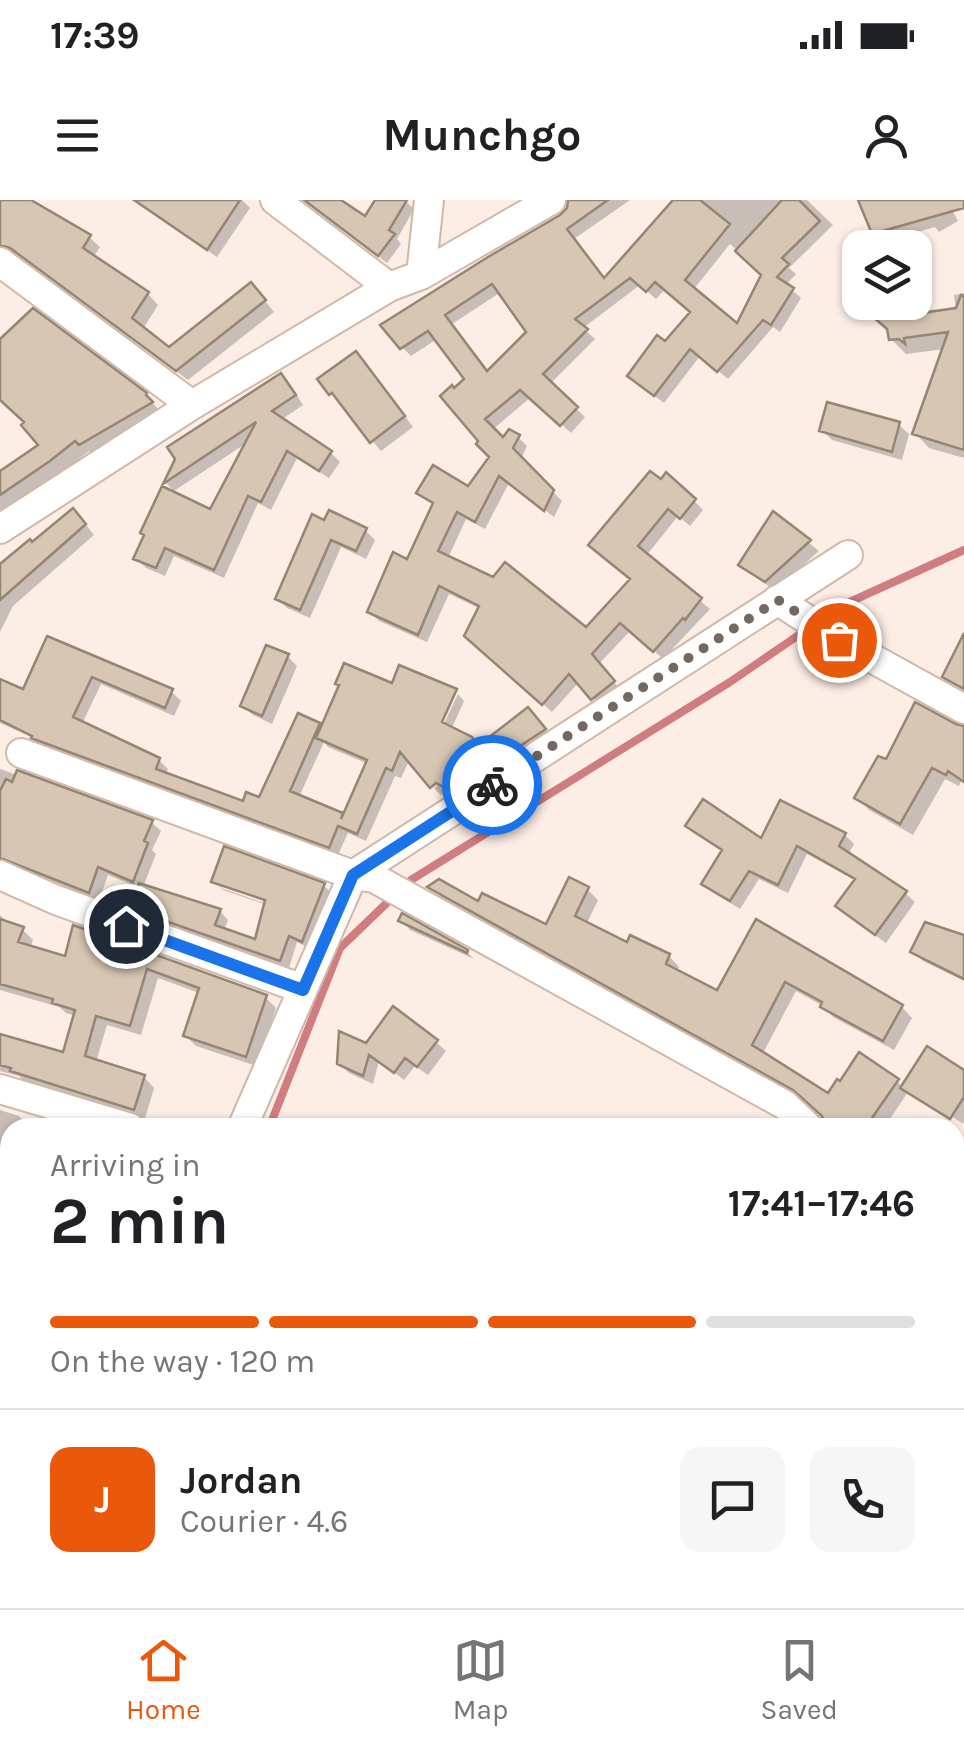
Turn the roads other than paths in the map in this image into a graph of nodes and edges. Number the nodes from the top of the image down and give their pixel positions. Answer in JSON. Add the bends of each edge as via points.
{"nodes":[{"id":1,"x":275,"y":200,"type":"edge"},
{"id":2,"x":429,"y":200,"type":"edge"},
{"id":3,"x":551,"y":200,"type":"edge"},
{"id":4,"x":0,"y":262,"type":"edge"},
{"id":5,"x":422,"y":275,"type":"junction"},
{"id":6,"x":389,"y":287,"type":"junction"},
{"id":7,"x":192,"y":406,"type":"junction"},
{"id":8,"x":1,"y":527,"type":"edge"},
{"id":9,"x":848,"y":555,"type":"dead end"},
{"id":10,"x":789,"y":608,"type":"junction"},
{"id":11,"x":964,"y":709,"type":"edge"},
{"id":12,"x":21,"y":753,"type":"dead end"},
{"id":13,"x":0,"y":875,"type":"edge"},
{"id":14,"x":364,"y":876,"type":"junction"},
{"id":15,"x":303,"y":990,"type":"junction"},
{"id":16,"x":0,"y":1089,"type":"edge"},
{"id":17,"x":97,"y":1118,"type":"edge"},
{"id":18,"x":246,"y":1118,"type":"edge"},
{"id":19,"x":799,"y":1118,"type":"edge"}],
"edges":[{"from":1,"to":6,"type":"street"},
{"from":2,"to":5,"type":"street"},
{"from":3,"to":5,"type":"street"},
{"from":4,"to":7,"type":"street"},
{"from":5,"to":6,"type":"street"},
{"from":6,"to":7,"type":"street"},
{"from":7,"to":8,"type":"street"},
{"from":9,"to":10,"type":"street"},
{"from":10,"to":11,"type":"street"},
{"from":10,"to":14,"type":"street"},
{"from":12,"to":14,"type":"street"},
{"from":13,"to":15,"type":"street"},
{"from":14,"to":15,"type":"street"},
{"from":14,"to":19,"type":"street","via":[[785,1104]]},
{"from":15,"to":18,"type":"street"},
{"from":16,"to":17,"type":"street"}]}
